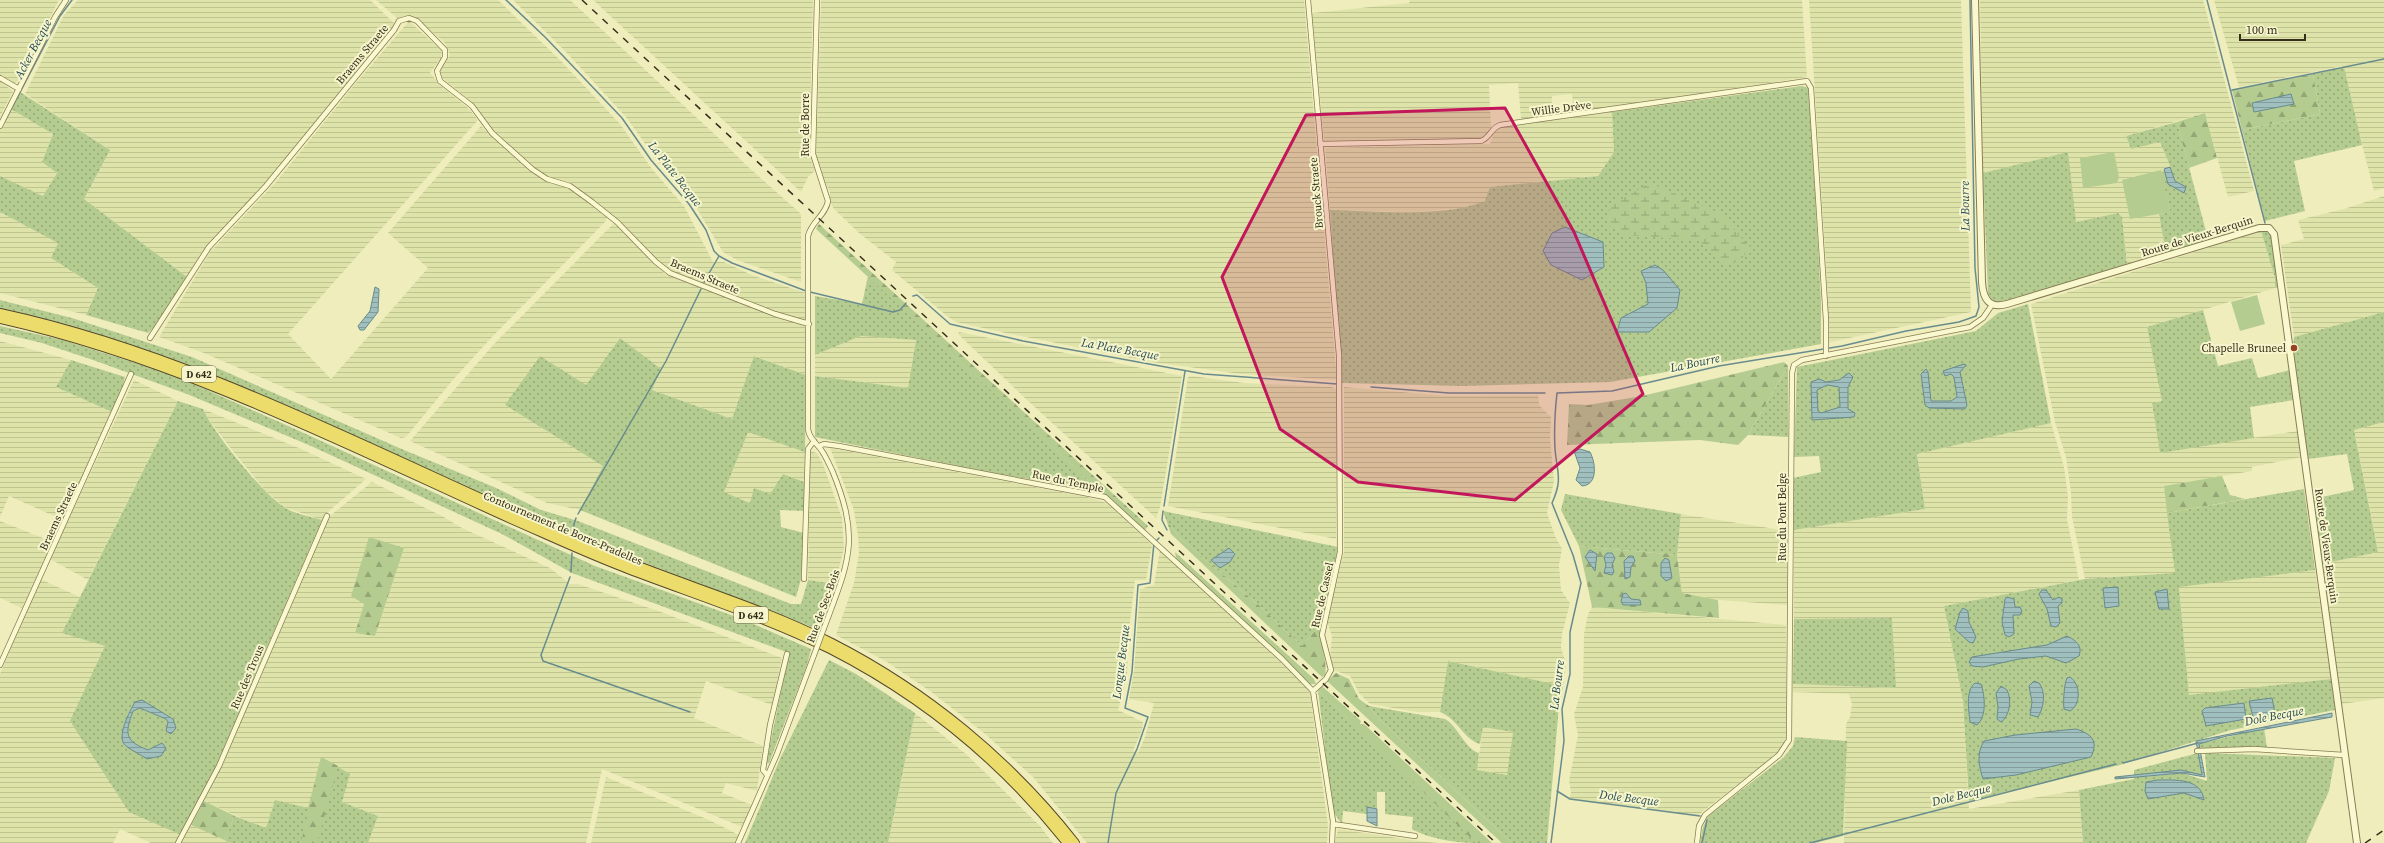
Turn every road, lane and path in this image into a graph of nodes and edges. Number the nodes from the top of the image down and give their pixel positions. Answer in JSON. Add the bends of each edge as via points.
{"nodes":[{"id":1,"x":66,"y":0,"type":"edge"},
{"id":2,"x":817,"y":0,"type":"edge"},
{"id":3,"x":1308,"y":0,"type":"edge"},
{"id":4,"x":1975,"y":0,"type":"edge"},
{"id":5,"x":0,"y":78,"type":"edge"},
{"id":6,"x":19,"y":89,"type":"junction"},
{"id":7,"x":0,"y":126,"type":"edge"},
{"id":8,"x":1320,"y":144,"type":"junction"},
{"id":9,"x":810,"y":292,"type":"joint"},
{"id":10,"x":1992,"y":305,"type":"junction"},
{"id":11,"x":0,"y":313,"type":"edge"},
{"id":12,"x":0,"y":319,"type":"edge"},
{"id":13,"x":810,"y":324,"type":"junction"},
{"id":14,"x":150,"y":338,"type":"dead end"},
{"id":15,"x":1826,"y":354,"type":"junction"},
{"id":16,"x":131,"y":374,"type":"dead end"},
{"id":17,"x":1340,"y":384,"type":"joint"},
{"id":18,"x":814,"y":441,"type":"junction"},
{"id":19,"x":819,"y":446,"type":"junction"},
{"id":20,"x":328,"y":516,"type":"dead end"},
{"id":21,"x":804,"y":578,"type":"dead end"},
{"id":22,"x":787,"y":654,"type":"dead end"},
{"id":23,"x":0,"y":665,"type":"edge"},
{"id":24,"x":1313,"y":691,"type":"junction"},
{"id":25,"x":2200,"y":750,"type":"dead end"},
{"id":26,"x":2344,"y":755,"type":"junction"},
{"id":27,"x":767,"y":775,"type":"junction"},
{"id":28,"x":1333,"y":824,"type":"junction"},
{"id":29,"x":1415,"y":836,"type":"dead end"},
{"id":30,"x":178,"y":843,"type":"edge"},
{"id":31,"x":738,"y":843,"type":"edge"},
{"id":32,"x":1067,"y":843,"type":"edge"},
{"id":33,"x":1075,"y":843,"type":"edge"},
{"id":34,"x":1332,"y":843,"type":"edge"},
{"id":35,"x":1697,"y":843,"type":"edge"},
{"id":36,"x":2357,"y":843,"type":"edge"}],
"edges":[{"from":1,"to":6,"type":"street"},
{"from":2,"to":9,"type":"street","name":"Rue de Borre","via":[[813,154],[828,201],[826,208],[809,231]]},
{"from":3,"to":8,"type":"street","name":"Brouck Straete"},
{"from":4,"to":10,"type":"street","via":[[1982,282],[1985,298]]},
{"from":5,"to":6,"type":"street"},
{"from":6,"to":7,"type":"street"},
{"from":8,"to":15,"type":"street","name":"Willie Drève","via":[[1481,141],[1500,125],[1809,82],[1812,90]]},
{"from":8,"to":17,"type":"street","name":"Brouck Straete"},
{"from":9,"to":13,"type":"street","name":"Rue de Sec-Bois"},
{"from":10,"to":15,"type":"street","name":"Rue du Pont Belge","via":[[1983,318],[1970,327]]},
{"from":10,"to":26,"type":"street","name":"Route de Vieux-Berquin","via":[[2007,304],[2259,228],[2266,227],[2272,231],[2282,286]]},
{"from":11,"to":33,"type":"highway","number":"D 642","via":[[94,337],[198,373],[597,550],[770,616],[825,640],[898,681],[960,726],[1023,783]]},
{"from":12,"to":32,"type":"highway","name":"Contournement de Borre-Pradelles","number":"D 642","via":[[101,346],[205,383],[595,556],[758,617],[827,648],[893,685],[955,730],[1012,781]]},
{"from":13,"to":14,"type":"street","name":"Braems Straete","via":[[775,314],[670,273],[616,222],[581,194],[570,186],[537,173],[492,133],[472,106],[440,81],[437,71],[445,57],[445,50],[419,23],[409,18],[399,20],[394,30],[279,171],[209,247]]},
{"from":13,"to":18,"type":"street","name":"Rue de Sec-Bois","via":[[808,429]]},
{"from":15,"to":35,"type":"street","name":"Rue du Pont Belge","via":[[1799,361],[1794,365],[1792,373],[1789,740],[1780,755],[1705,815]]},
{"from":16,"to":23,"type":"street","name":"Braems Straete"},
{"from":17,"to":24,"type":"street","name":"Rue de Cassel","via":[[1340,552],[1322,635],[1331,670],[1328,677]]},
{"from":18,"to":19,"type":"street","name":"Rue de Sec-Bois"},
{"from":18,"to":21,"type":"street","via":[[808,449]]},
{"from":19,"to":24,"type":"street","name":"Rue du Temple","via":[[839,446],[1105,498],[1286,663]]},
{"from":19,"to":27,"type":"street","name":"Rue de Sec-Bois","bridge":true,"via":[[843,497],[850,537],[846,568]]},
{"from":20,"to":30,"type":"street","name":"Rue des Trous","via":[[219,766]]},
{"from":22,"to":27,"type":"street","name":"Rue de Sec-Bois","via":[[767,743],[763,770]]},
{"from":24,"to":28,"type":"street"},
{"from":25,"to":26,"type":"street","via":[[2243,748]]},
{"from":26,"to":36,"type":"street","name":"Route de Vieux-Berquin"},
{"from":27,"to":31,"type":"street","name":"Rue de Sec-Bois"},
{"from":28,"to":29,"type":"street"},
{"from":28,"to":34,"type":"street"}]}
